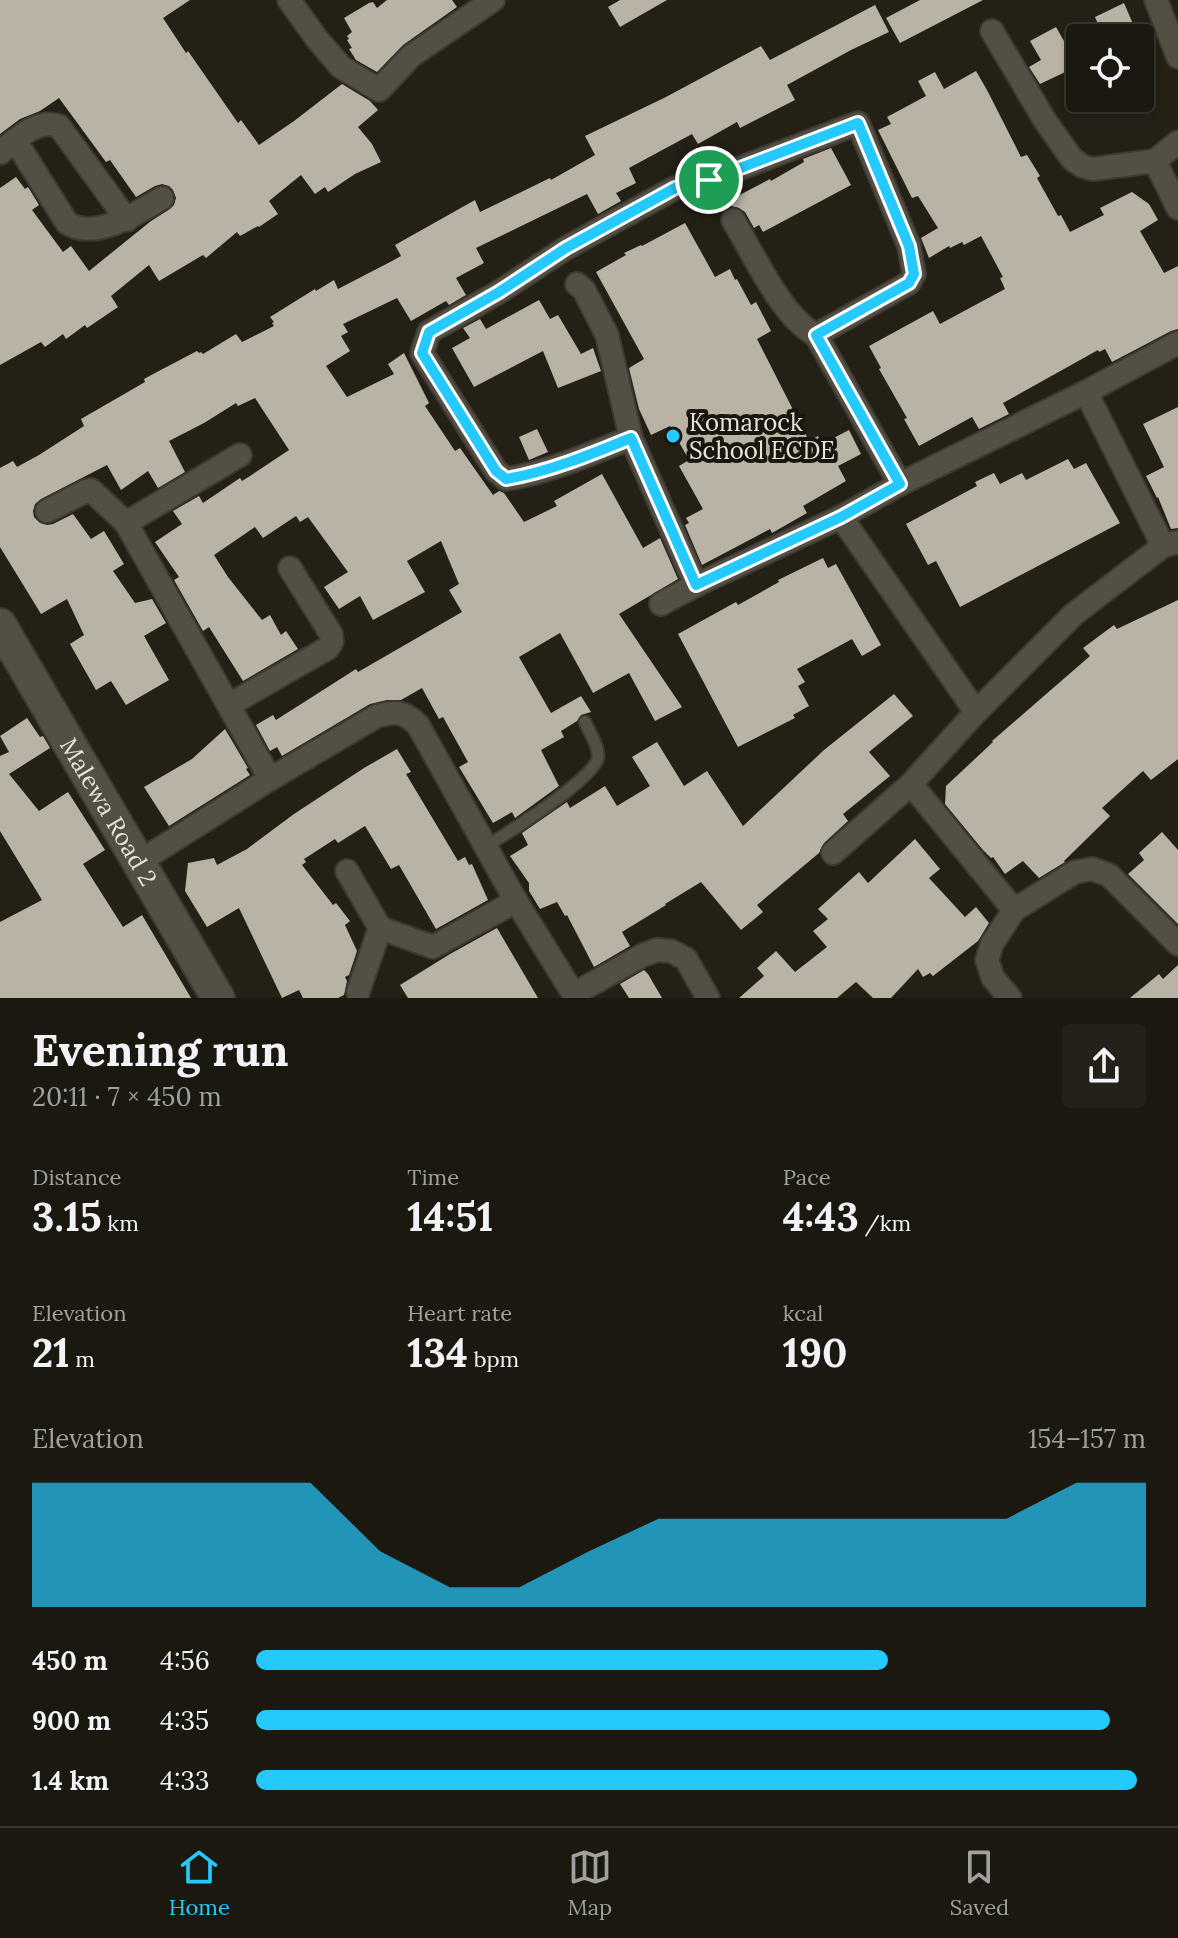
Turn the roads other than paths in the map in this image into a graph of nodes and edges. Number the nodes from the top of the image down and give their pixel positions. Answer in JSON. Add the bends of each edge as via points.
{"nodes":[{"id":1,"x":289,"y":0,"type":"edge"},
{"id":2,"x":493,"y":0,"type":"edge"},
{"id":3,"x":1156,"y":0,"type":"edge"},
{"id":4,"x":992,"y":31,"type":"dead end"},
{"id":5,"x":1178,"y":57,"type":"edge"},
{"id":6,"x":1178,"y":142,"type":"edge"},
{"id":7,"x":7,"y":146,"type":"edge"},
{"id":8,"x":1155,"y":161,"type":"junction"},
{"id":9,"x":162,"y":198,"type":"dead end"},
{"id":10,"x":1178,"y":208,"type":"edge"},
{"id":11,"x":127,"y":220,"type":"junction"},
{"id":12,"x":733,"y":220,"type":"dead end"},
{"id":13,"x":577,"y":284,"type":"dead end"},
{"id":14,"x":816,"y":335,"type":"junction"},
{"id":15,"x":1178,"y":343,"type":"edge"},
{"id":16,"x":1086,"y":392,"type":"junction"},
{"id":17,"x":631,"y":438,"type":"junction"},
{"id":18,"x":240,"y":455,"type":"dead end"},
{"id":19,"x":900,"y":484,"type":"junction"},
{"id":20,"x":47,"y":511,"type":"dead end"},
{"id":21,"x":841,"y":517,"type":"junction"},
{"id":22,"x":126,"y":523,"type":"junction"},
{"id":23,"x":1170,"y":544,"type":"edge"},
{"id":24,"x":290,"y":568,"type":"dead end"},
{"id":25,"x":696,"y":585,"type":"junction"},
{"id":26,"x":661,"y":604,"type":"dead end"},
{"id":27,"x":0,"y":625,"type":"edge"},
{"id":28,"x":229,"y":705,"type":"junction"},
{"id":29,"x":976,"y":712,"type":"junction"},
{"id":30,"x":585,"y":722,"type":"dead end"},
{"id":31,"x":270,"y":779,"type":"junction"},
{"id":32,"x":911,"y":784,"type":"junction"},
{"id":33,"x":485,"y":847,"type":"junction"},
{"id":34,"x":833,"y":853,"type":"dead end"},
{"id":35,"x":139,"y":862,"type":"junction"},
{"id":36,"x":347,"y":871,"type":"dead end"},
{"id":37,"x":516,"y":901,"type":"junction"},
{"id":38,"x":1014,"y":910,"type":"junction"},
{"id":39,"x":380,"y":928,"type":"junction"},
{"id":40,"x":1178,"y":944,"type":"edge"},
{"id":41,"x":358,"y":992,"type":"dead end"},
{"id":42,"x":575,"y":996,"type":"edge"},
{"id":43,"x":218,"y":998,"type":"edge"},
{"id":44,"x":708,"y":998,"type":"edge"},
{"id":45,"x":1010,"y":998,"type":"edge"}],
"edges":[{"from":1,"to":2,"type":"street","via":[[341,67],[379,90],[411,56]]},
{"from":3,"to":5,"type":"street"},
{"from":4,"to":8,"type":"street","via":[[1072,159],[1093,169]]},
{"from":6,"to":8,"type":"street"},
{"from":7,"to":11,"type":"street","via":[[75,228]]},
{"from":7,"to":11,"type":"street","via":[[38,126],[59,126]]},
{"from":8,"to":10,"type":"street"},
{"from":9,"to":11,"type":"street"},
{"from":12,"to":14,"type":"street","via":[[786,310]]},
{"from":13,"to":17,"type":"street","via":[[607,335]]},
{"from":14,"to":17,"type":"street","via":[[909,283],[914,274],[909,246],[858,123],[675,188],[429,332],[422,353],[506,479]]},
{"from":14,"to":19,"type":"street"},
{"from":15,"to":16,"type":"street"},
{"from":16,"to":19,"type":"street"},
{"from":16,"to":23,"type":"street"},
{"from":17,"to":25,"type":"street"},
{"from":18,"to":22,"type":"street"},
{"from":19,"to":21,"type":"street"},
{"from":20,"to":22,"type":"street","via":[[91,490]]},
{"from":21,"to":25,"type":"street"},
{"from":21,"to":29,"type":"street"},
{"from":22,"to":28,"type":"street"},
{"from":23,"to":29,"type":"street","via":[[1074,614]]},
{"from":24,"to":28,"type":"street","via":[[332,641]]},
{"from":25,"to":26,"type":"street"},
{"from":27,"to":35,"type":"main road","name":"Malewa Road 2"},
{"from":28,"to":31,"type":"street"},
{"from":29,"to":32,"type":"street"},
{"from":30,"to":33,"type":"lane","via":[[597,750],[595,767]]},
{"from":31,"to":33,"type":"street","via":[[377,716],[408,715]]},
{"from":31,"to":35,"type":"street"},
{"from":32,"to":34,"type":"street"},
{"from":32,"to":38,"type":"street"},
{"from":33,"to":37,"type":"street"},
{"from":35,"to":43,"type":"main road","name":"Malewa Road 2"},
{"from":36,"to":39,"type":"street"},
{"from":37,"to":39,"type":"street","via":[[433,947]]},
{"from":37,"to":42,"type":"street"},
{"from":38,"to":40,"type":"street","via":[[1075,872],[1092,869],[1109,875]]},
{"from":38,"to":45,"type":"street","via":[[987,960],[993,978]]},
{"from":39,"to":41,"type":"street"},
{"from":42,"to":44,"type":"street","via":[[657,950],[686,959]]}]}
